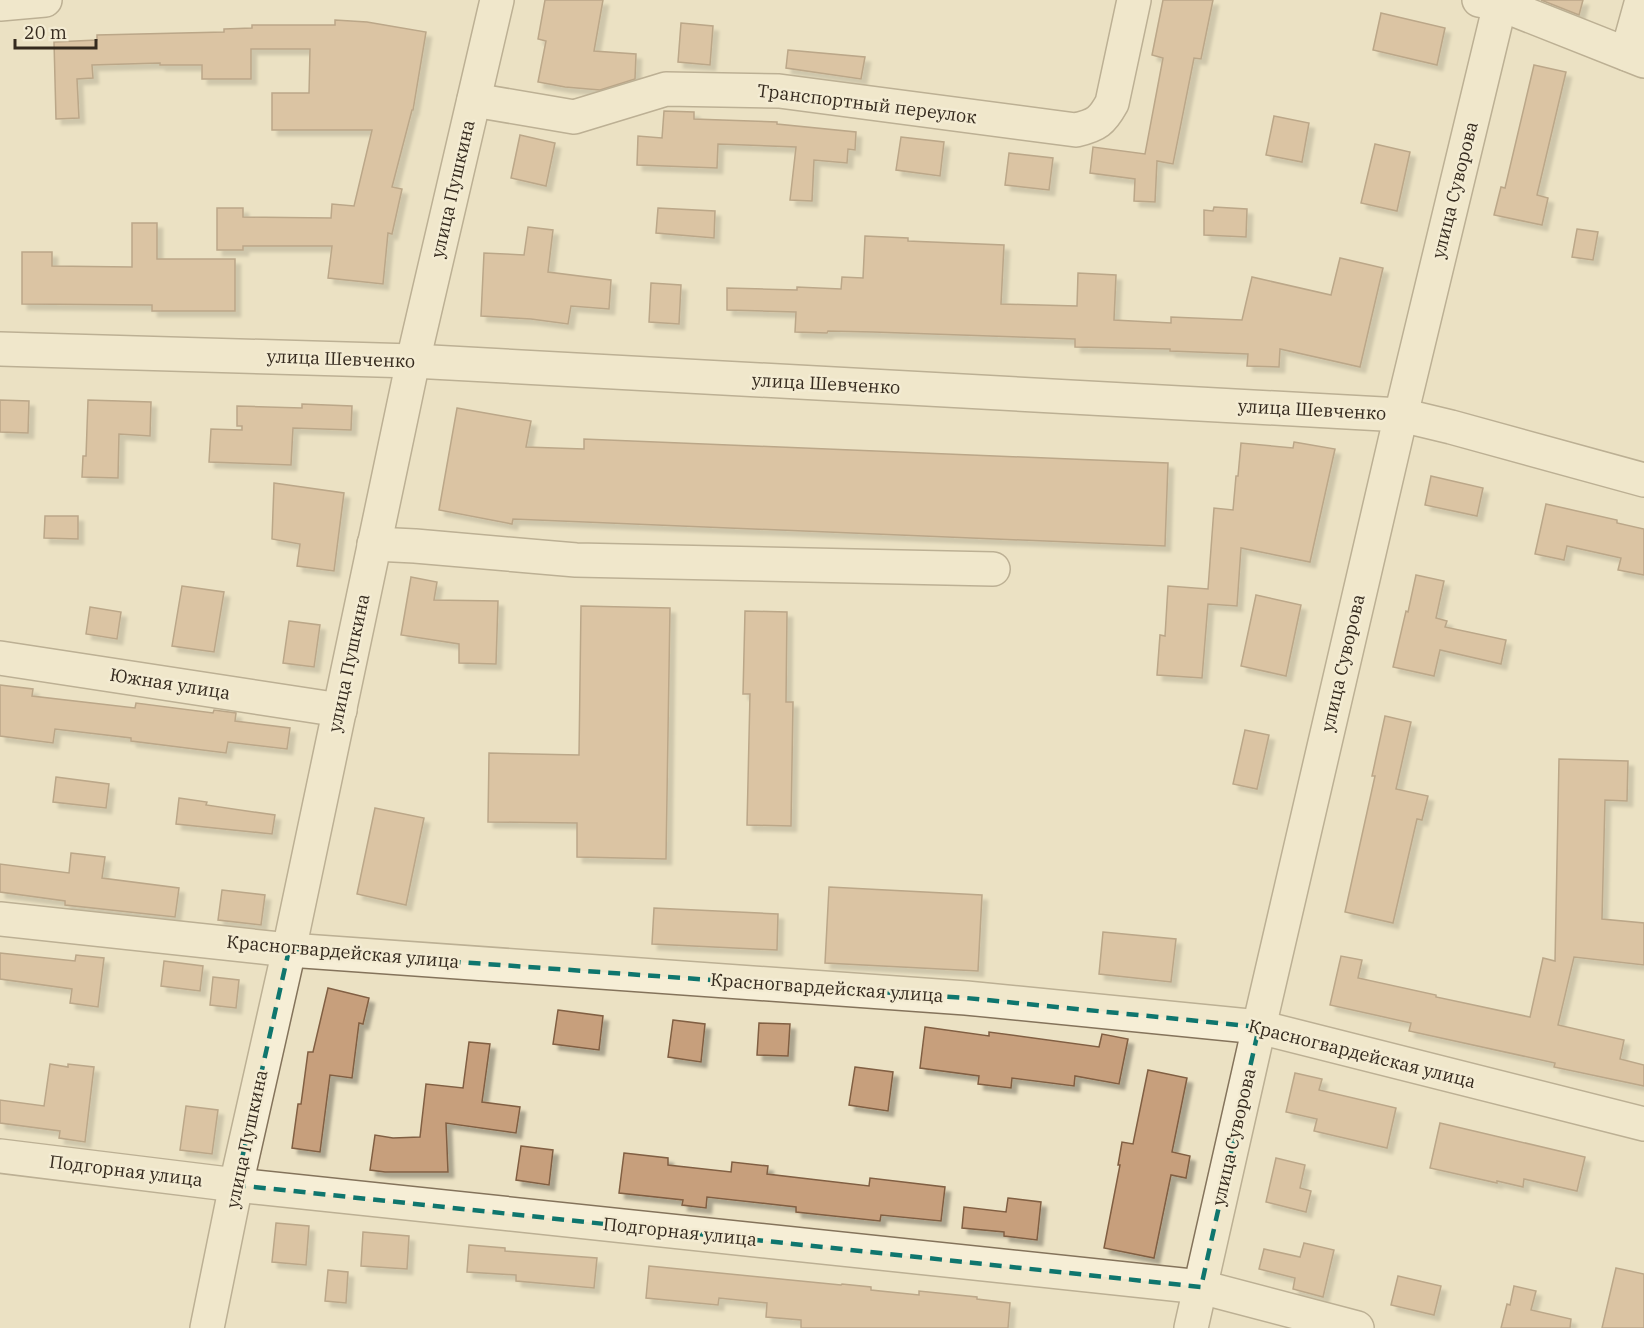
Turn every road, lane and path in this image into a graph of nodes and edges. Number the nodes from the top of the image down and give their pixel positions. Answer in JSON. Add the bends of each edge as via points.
{"nodes":[{"id":1,"x":45,"y":0,"type":"edge"},
{"id":2,"x":497,"y":0,"type":"edge"},
{"id":3,"x":1134,"y":0,"type":"edge"},
{"id":4,"x":1642,"y":0,"type":"edge"},
{"id":5,"x":1493,"y":1,"type":"edge"},
{"id":6,"x":0,"y":4,"type":"edge"},
{"id":7,"x":1636,"y":58,"type":"edge"},
{"id":8,"x":474,"y":100,"type":"junction"},
{"id":9,"x":0,"y":348,"type":"edge"},
{"id":10,"x":413,"y":361,"type":"junction"},
{"id":11,"x":1401,"y":415,"type":"junction"},
{"id":12,"x":1644,"y":480,"type":"edge"},
{"id":13,"x":374,"y":544,"type":"junction"},
{"id":14,"x":993,"y":569,"type":"dead end"},
{"id":15,"x":0,"y":658,"type":"edge"},
{"id":16,"x":340,"y":710,"type":"junction"},
{"id":17,"x":0,"y":919,"type":"edge"},
{"id":18,"x":289,"y":950,"type":"junction"},
{"id":19,"x":1259,"y":1027,"type":"junction"},
{"id":20,"x":1644,"y":1124,"type":"edge"},
{"id":21,"x":0,"y":1156,"type":"edge"},
{"id":22,"x":236,"y":1185,"type":"junction"},
{"id":23,"x":1201,"y":1287,"type":"junction"},
{"id":24,"x":207,"y":1328,"type":"edge"},
{"id":25,"x":1191,"y":1328,"type":"edge"},
{"id":26,"x":1357,"y":1328,"type":"edge"}],
"edges":[{"from":1,"to":6,"type":"street"},
{"from":2,"to":8,"type":"street","name":"улица Пушкина"},
{"from":3,"to":8,"type":"street","name":"Транспортный переулок","via":[[1112,103],[1104,117],[1076,130],[779,91],[666,89],[574,117]]},
{"from":4,"to":7,"type":"street"},
{"from":5,"to":7,"type":"street"},
{"from":5,"to":11,"type":"street","name":"улица Суворова"},
{"from":8,"to":10,"type":"street","name":"улица Пушкина"},
{"from":9,"to":10,"type":"street","name":"улица Шевченко"},
{"from":10,"to":11,"type":"street","name":"улица Шевченко"},
{"from":10,"to":13,"type":"street","name":"улица Пушкина"},
{"from":11,"to":12,"type":"street","name":"улица Шевченко"},
{"from":11,"to":19,"type":"street","name":"улица Суворова"},
{"from":13,"to":14,"type":"street","via":[[576,560]]},
{"from":13,"to":16,"type":"street","name":"улица Пушкина"},
{"from":15,"to":16,"type":"street","name":"Южная улица"},
{"from":16,"to":18,"type":"street","name":"улица Пушкина"},
{"from":17,"to":18,"type":"street","name":"Красногвардейская улица"},
{"from":18,"to":19,"type":"street","name":"Красногвардейская улица","via":[[966,998]]},
{"from":18,"to":22,"type":"street","name":"улица Пушкина"},
{"from":19,"to":20,"type":"street","name":"Красногвардейская улица"},
{"from":19,"to":23,"type":"street","name":"улица Суворова"},
{"from":21,"to":22,"type":"street","name":"Подгорная улица"},
{"from":22,"to":23,"type":"street","name":"Подгорная улица"},
{"from":22,"to":24,"type":"street","name":"улица Пушкина"},
{"from":23,"to":25,"type":"street","name":"улица Суворова"},
{"from":23,"to":26,"type":"street","name":"Подгорная улица"}]}
